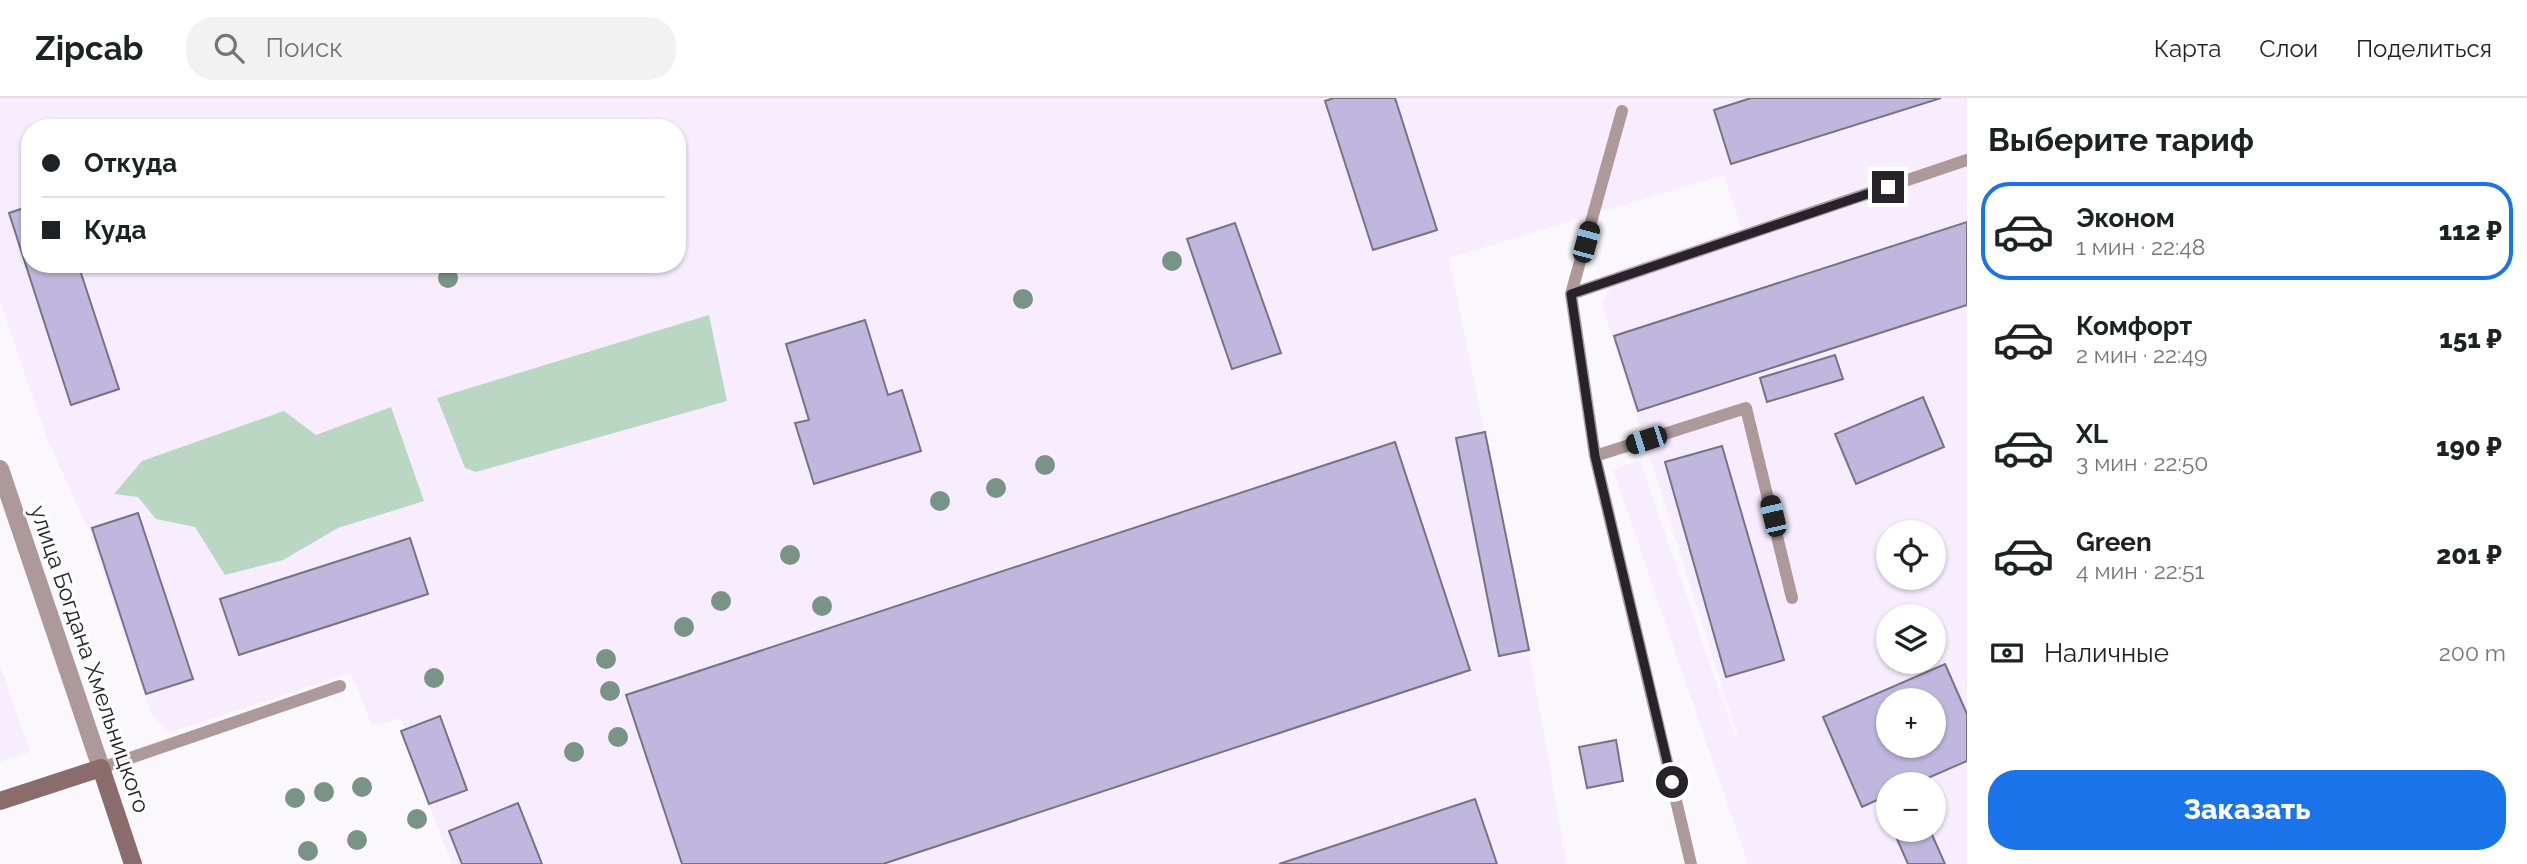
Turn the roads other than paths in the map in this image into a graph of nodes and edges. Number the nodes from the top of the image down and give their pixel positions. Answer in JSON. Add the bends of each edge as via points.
{"nodes":[{"id":1,"x":1622,"y":111,"type":"dead end"},
{"id":2,"x":1967,"y":160,"type":"edge"},
{"id":3,"x":1571,"y":294,"type":"junction"},
{"id":4,"x":1595,"y":456,"type":"junction"},
{"id":5,"x":0,"y":470,"type":"edge"},
{"id":6,"x":1792,"y":597,"type":"dead end"},
{"id":7,"x":341,"y":686,"type":"dead end"},
{"id":8,"x":101,"y":768,"type":"junction"},
{"id":9,"x":0,"y":801,"type":"edge"},
{"id":10,"x":133,"y":864,"type":"edge"},
{"id":11,"x":1691,"y":864,"type":"edge"}],
"edges":[{"from":1,"to":3,"type":"lane"},
{"from":2,"to":3,"type":"lane"},
{"from":3,"to":4,"type":"lane"},
{"from":4,"to":6,"type":"lane","via":[[1746,408]]},
{"from":4,"to":11,"type":"lane"},
{"from":5,"to":8,"type":"street","name":"улица Богдана Хмельницкого"},
{"from":7,"to":8,"type":"lane"},
{"from":8,"to":9,"type":"main road"},
{"from":8,"to":10,"type":"main road","name":"улица Богдана Хмельницкого"}]}
